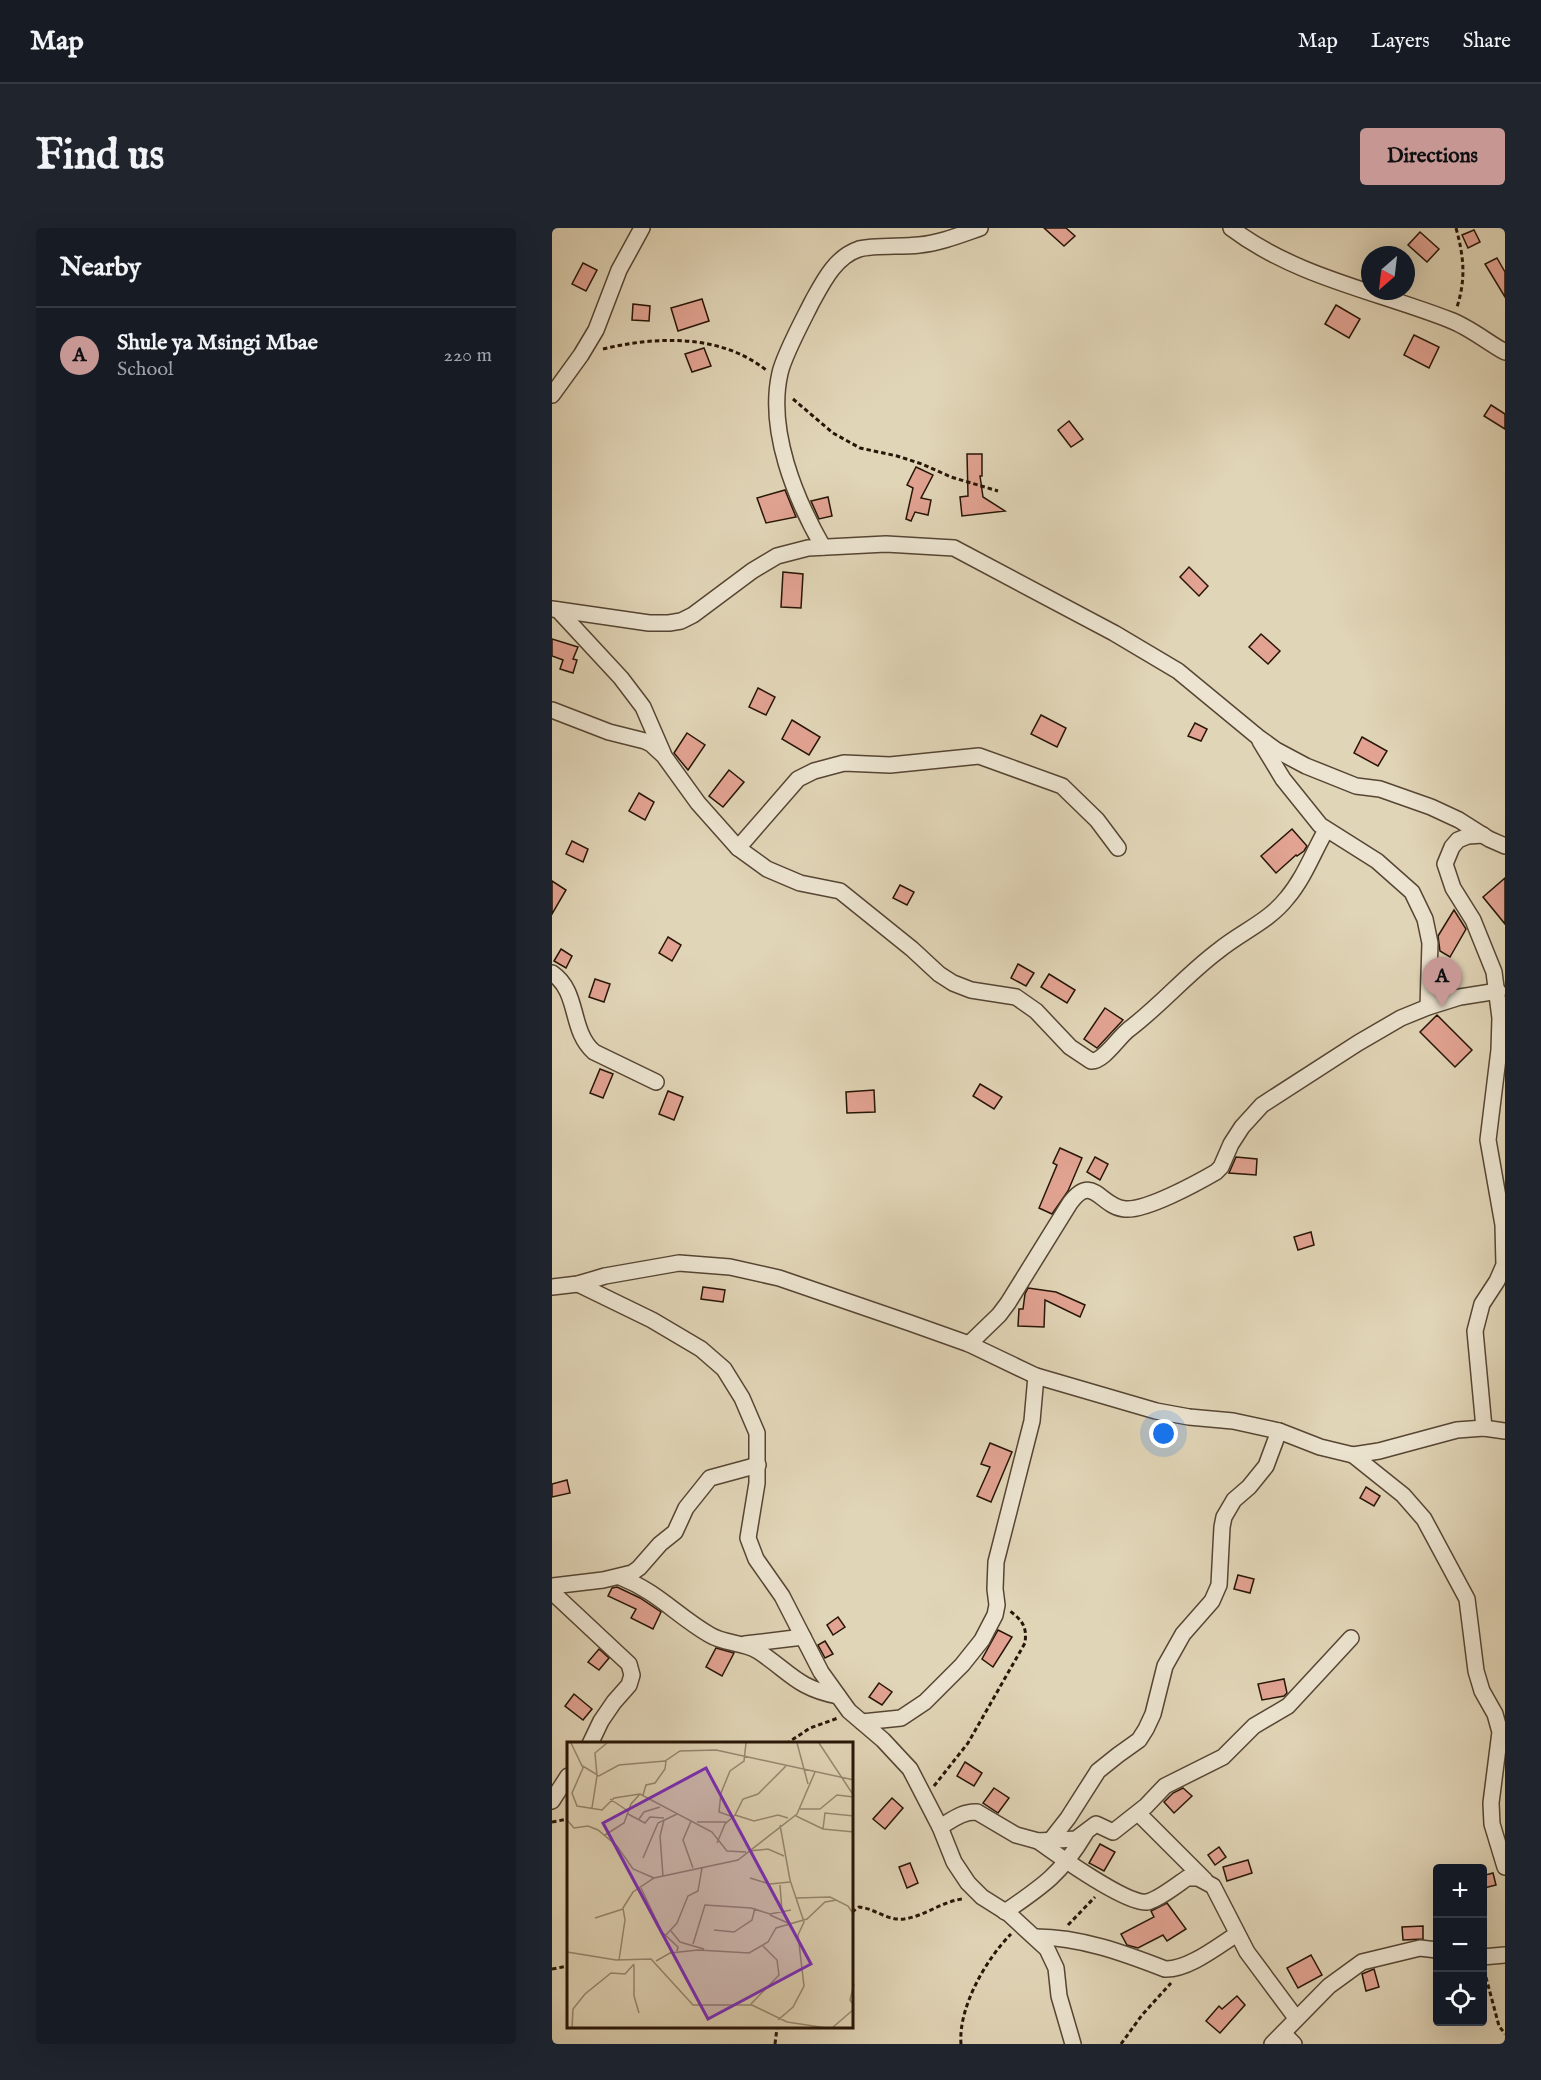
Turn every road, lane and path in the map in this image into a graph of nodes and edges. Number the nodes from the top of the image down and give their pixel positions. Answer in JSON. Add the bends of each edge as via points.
{"nodes":[{"id":1,"x":642,"y":228,"type":"edge"},
{"id":2,"x":980,"y":228,"type":"edge"},
{"id":3,"x":1231,"y":228,"type":"edge"},
{"id":4,"x":1456,"y":228,"type":"edge"},
{"id":5,"x":1452,"y":321,"type":"junction"},
{"id":6,"x":1505,"y":352,"type":"edge"},
{"id":7,"x":581,"y":355,"type":"junction"},
{"id":8,"x":779,"y":384,"type":"junction"},
{"id":9,"x":552,"y":395,"type":"edge"},
{"id":10,"x":998,"y":491,"type":"dead end"},
{"id":11,"x":823,"y":547,"type":"junction"},
{"id":12,"x":555,"y":610,"type":"edge"},
{"id":13,"x":556,"y":718,"type":"edge"},
{"id":14,"x":1258,"y":737,"type":"junction"},
{"id":15,"x":664,"y":756,"type":"junction"},
{"id":16,"x":1326,"y":830,"type":"junction"},
{"id":17,"x":1483,"y":835,"type":"junction"},
{"id":18,"x":1505,"y":846,"type":"edge"},
{"id":19,"x":738,"y":848,"type":"junction"},
{"id":20,"x":1118,"y":848,"type":"dead end"},
{"id":21,"x":552,"y":973,"type":"edge"},
{"id":22,"x":1498,"y":991,"type":"junction"},
{"id":23,"x":1428,"y":1007,"type":"junction"},
{"id":24,"x":657,"y":1082,"type":"dead end"},
{"id":25,"x":555,"y":1284,"type":"edge"},
{"id":26,"x":578,"y":1284,"type":"junction"},
{"id":27,"x":969,"y":1344,"type":"junction"},
{"id":28,"x":1036,"y":1376,"type":"junction"},
{"id":29,"x":1484,"y":1428,"type":"junction"},
{"id":30,"x":1279,"y":1431,"type":"junction"},
{"id":31,"x":1505,"y":1431,"type":"edge"},
{"id":32,"x":1353,"y":1455,"type":"junction"},
{"id":33,"x":758,"y":1465,"type":"junction"},
{"id":34,"x":621,"y":1577,"type":"junction"},
{"id":35,"x":552,"y":1586,"type":"edge"},
{"id":36,"x":552,"y":1592,"type":"edge"},
{"id":37,"x":997,"y":1600,"type":"junction"},
{"id":38,"x":803,"y":1637,"type":"junction"},
{"id":39,"x":1351,"y":1638,"type":"dead end"},
{"id":40,"x":745,"y":1644,"type":"junction"},
{"id":41,"x":838,"y":1696,"type":"junction"},
{"id":42,"x":849,"y":1712,"type":"junction"},
{"id":43,"x":862,"y":1722,"type":"junction"},
{"id":44,"x":591,"y":1742,"type":"edge"},
{"id":45,"x":789,"y":1742,"type":"edge"},
{"id":46,"x":567,"y":1778,"type":"edge"},
{"id":47,"x":925,"y":1796,"type":"junction"},
{"id":48,"x":552,"y":1801,"type":"edge"},
{"id":49,"x":1138,"y":1814,"type":"junction"},
{"id":50,"x":567,"y":1819,"type":"edge"},
{"id":51,"x":552,"y":1822,"type":"edge"},
{"id":52,"x":940,"y":1827,"type":"junction"},
{"id":53,"x":1085,"y":1834,"type":"junction"},
{"id":54,"x":1044,"y":1841,"type":"junction"},
{"id":55,"x":1067,"y":1862,"type":"junction"},
{"id":56,"x":1505,"y":1867,"type":"edge"},
{"id":57,"x":1205,"y":1880,"type":"junction"},
{"id":58,"x":1107,"y":1886,"type":"junction"},
{"id":59,"x":982,"y":1898,"type":"junction"},
{"id":60,"x":854,"y":1911,"type":"edge"},
{"id":61,"x":1005,"y":1912,"type":"junction"},
{"id":62,"x":1021,"y":1924,"type":"junction"},
{"id":63,"x":1237,"y":1934,"type":"junction"},
{"id":64,"x":1036,"y":1937,"type":"junction"},
{"id":65,"x":1058,"y":1937,"type":"junction"},
{"id":66,"x":1433,"y":1950,"type":"edge"},
{"id":67,"x":1505,"y":1955,"type":"edge"},
{"id":68,"x":1487,"y":1957,"type":"edge"},
{"id":69,"x":1185,"y":1965,"type":"junction"},
{"id":70,"x":567,"y":1966,"type":"edge"},
{"id":71,"x":552,"y":1968,"type":"edge"},
{"id":72,"x":1484,"y":1972,"type":"edge"},
{"id":73,"x":1296,"y":2018,"type":"junction"},
{"id":74,"x":777,"y":2029,"type":"edge"},
{"id":75,"x":1283,"y":2032,"type":"junction"},
{"id":76,"x":1505,"y":2034,"type":"edge"},
{"id":77,"x":775,"y":2044,"type":"edge"},
{"id":78,"x":961,"y":2044,"type":"edge"},
{"id":79,"x":1072,"y":2044,"type":"edge"},
{"id":80,"x":1121,"y":2044,"type":"edge"},
{"id":81,"x":1272,"y":2044,"type":"edge"},
{"id":82,"x":1294,"y":2044,"type":"edge"}],
"edges":[{"from":1,"to":7,"type":"street"},
{"from":2,"to":8,"type":"street","via":[[920,245],[859,249],[842,259],[827,274],[808,309],[780,371]]},
{"from":3,"to":5,"type":"street","via":[[1274,255],[1335,282]]},
{"from":4,"to":5,"type":"path","via":[[1462,250],[1463,284]]},
{"from":5,"to":6,"type":"street"},
{"from":7,"to":8,"type":"path","via":[[648,342],[705,342],[760,364]]},
{"from":7,"to":9,"type":"street"},
{"from":8,"to":10,"type":"path","via":[[816,421],[860,448],[914,461]]},
{"from":8,"to":11,"type":"street","via":[[781,445],[804,513]]},
{"from":11,"to":12,"type":"street","via":[[777,556],[681,621],[649,624]]},
{"from":11,"to":14,"type":"street","via":[[936,546],[966,553],[1178,671]]},
{"from":12,"to":15,"type":"street","via":[[621,678],[643,707]]},
{"from":13,"to":15,"type":"street","via":[[645,741]]},
{"from":14,"to":16,"type":"street","via":[[1283,779]]},
{"from":14,"to":17,"type":"street","via":[[1306,766],[1356,786],[1380,789],[1431,807]]},
{"from":15,"to":19,"type":"street"},
{"from":16,"to":19,"type":"street","via":[[1293,890],[1267,919],[1218,951],[1095,1062],[1083,1058],[1036,1011],[1016,997],[971,990],[939,974],[840,891],[786,879]]},
{"from":16,"to":23,"type":"street","via":[[1377,861],[1412,892],[1425,919],[1430,943]]},
{"from":17,"to":18,"type":"street"},
{"from":17,"to":22,"type":"street","via":[[1458,840],[1445,864],[1453,888],[1473,920]]},
{"from":19,"to":20,"type":"street","via":[[806,774],[844,763],[890,765],[979,756],[1062,786],[1097,820]]},
{"from":21,"to":24,"type":"street","via":[[571,997],[574,1017],[587,1046]]},
{"from":22,"to":23,"type":"street"},
{"from":22,"to":29,"type":"street","via":[[1500,1033],[1488,1140],[1503,1225],[1504,1265],[1482,1304],[1475,1331]]},
{"from":23,"to":27,"type":"street","via":[[1379,1031],[1262,1105],[1242,1126],[1221,1167],[1175,1194],[1127,1209],[1092,1191],[1080,1190],[1008,1303]]},
{"from":25,"to":26,"type":"street"},
{"from":26,"to":27,"type":"street","via":[[679,1263],[730,1267],[779,1278]]},
{"from":26,"to":33,"type":"street","via":[[652,1320],[701,1349],[724,1370],[757,1433]]},
{"from":27,"to":28,"type":"street"},
{"from":28,"to":30,"type":"street","via":[[1156,1411]]},
{"from":28,"to":37,"type":"street","via":[[1032,1420],[996,1562]]},
{"from":29,"to":31,"type":"street"},
{"from":29,"to":32,"type":"street","via":[[1457,1430]]},
{"from":30,"to":32,"type":"street"},
{"from":30,"to":54,"type":"street","via":[[1266,1466],[1234,1500],[1224,1517],[1219,1585],[1212,1601],[1183,1634],[1166,1666],[1146,1729],[1139,1740],[1098,1771],[1068,1818]]},
{"from":32,"to":56,"type":"street","via":[[1403,1495],[1424,1519],[1467,1599],[1476,1671],[1500,1732],[1491,1803],[1492,1824]]},
{"from":33,"to":34,"type":"street","via":[[710,1478],[686,1508],[675,1532],[639,1568]]},
{"from":33,"to":38,"type":"street","via":[[748,1538],[756,1559],[782,1596]]},
{"from":34,"to":35,"type":"street"},
{"from":34,"to":40,"type":"street","via":[[657,1596],[719,1640]]},
{"from":36,"to":44,"type":"street","via":[[629,1664],[632,1675]]},
{"from":37,"to":43,"type":"street","via":[[995,1615],[981,1640],[925,1702],[901,1718]]},
{"from":37,"to":47,"type":"path","via":[[1024,1623],[1025,1643],[968,1743]]},
{"from":38,"to":40,"type":"street"},
{"from":38,"to":41,"type":"street"},
{"from":39,"to":49,"type":"street","via":[[1288,1706],[1254,1726],[1223,1757],[1165,1786]]},
{"from":40,"to":41,"type":"street","via":[[804,1686]]},
{"from":41,"to":42,"type":"street"},
{"from":42,"to":43,"type":"street"},
{"from":42,"to":45,"type":"path","via":[[810,1728]]},
{"from":43,"to":47,"type":"street","via":[[910,1769]]},
{"from":46,"to":48,"type":"street"},
{"from":47,"to":52,"type":"street"},
{"from":49,"to":53,"type":"street","via":[[1113,1832],[1096,1824]]},
{"from":49,"to":57,"type":"street"},
{"from":50,"to":51,"type":"path"},
{"from":52,"to":54,"type":"street","via":[[977,1812],[1016,1835]]},
{"from":52,"to":59,"type":"street","via":[[954,1862]]},
{"from":53,"to":54,"type":"street","via":[[1076,1839]]},
{"from":53,"to":55,"type":"street"},
{"from":54,"to":55,"type":"street"},
{"from":55,"to":58,"type":"street"},
{"from":55,"to":61,"type":"street","via":[[1045,1884]]},
{"from":57,"to":58,"type":"street","via":[[1187,1878],[1145,1902]]},
{"from":57,"to":63,"type":"street","via":[[1220,1897]]},
{"from":58,"to":65,"type":"path"},
{"from":59,"to":60,"type":"path","via":[[946,1902],[904,1919],[889,1918],[866,1908]]},
{"from":59,"to":61,"type":"street"},
{"from":61,"to":62,"type":"street"},
{"from":62,"to":64,"type":"street"},
{"from":62,"to":78,"type":"path","via":[[981,1974],[963,2020]]},
{"from":63,"to":69,"type":"street"},
{"from":63,"to":73,"type":"street"},
{"from":64,"to":65,"type":"street"},
{"from":64,"to":79,"type":"street","via":[[1053,1959]]},
{"from":65,"to":69,"type":"street","via":[[1165,1969]]},
{"from":66,"to":73,"type":"street","via":[[1420,1948],[1362,1962],[1329,1986]]},
{"from":67,"to":68,"type":"street"},
{"from":69,"to":80,"type":"path"},
{"from":70,"to":71,"type":"path"},
{"from":72,"to":76,"type":"path","via":[[1499,2026]]},
{"from":73,"to":75,"type":"street"},
{"from":74,"to":77,"type":"path"},
{"from":75,"to":81,"type":"street"},
{"from":75,"to":82,"type":"street"}]}
